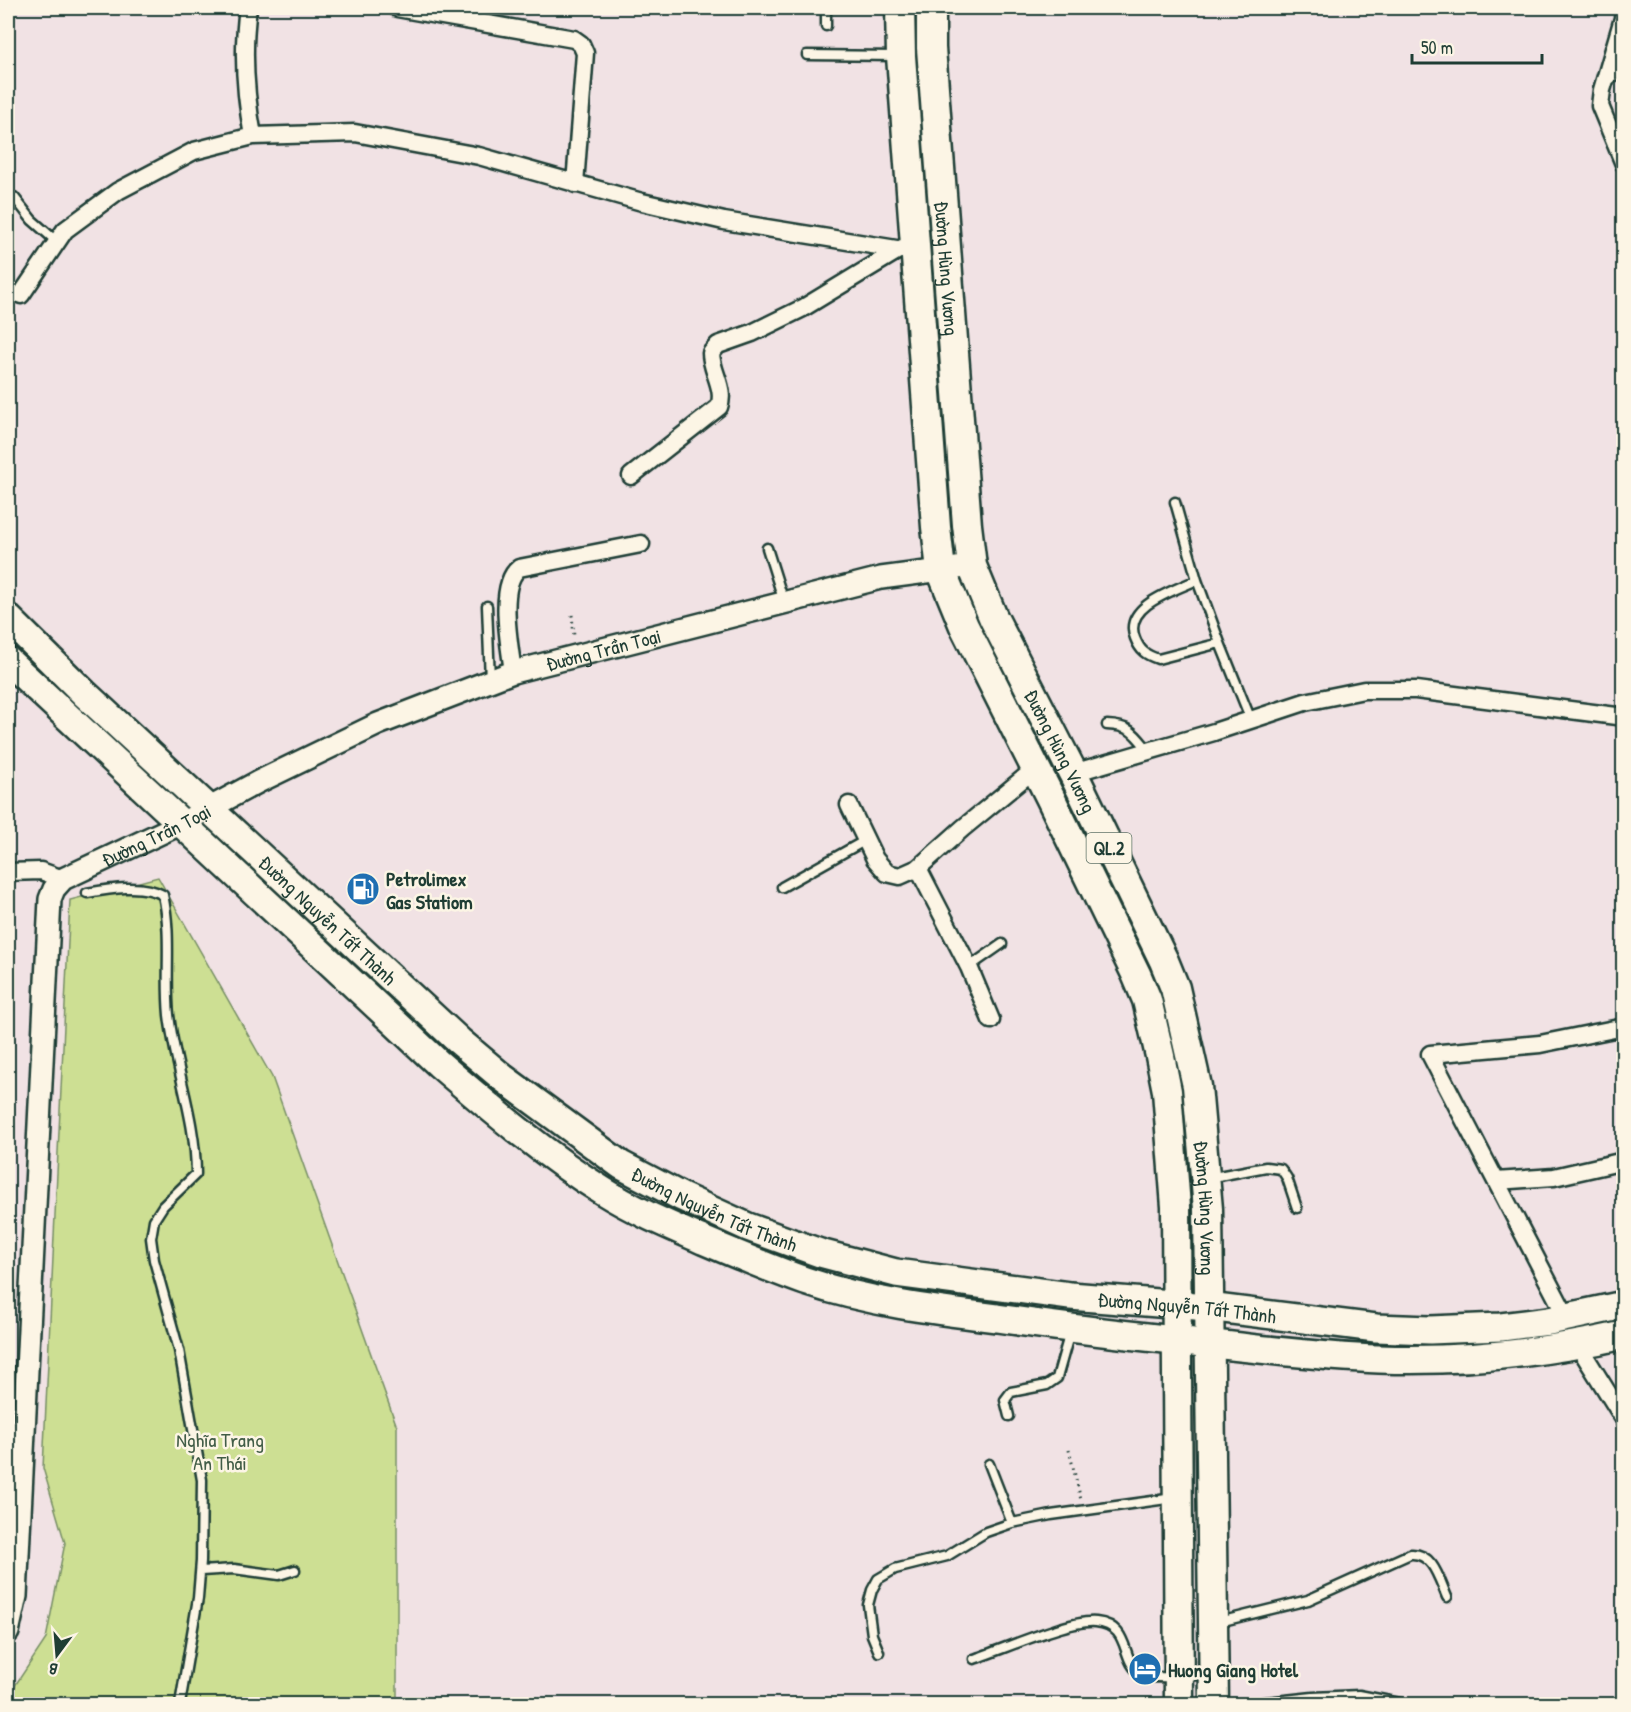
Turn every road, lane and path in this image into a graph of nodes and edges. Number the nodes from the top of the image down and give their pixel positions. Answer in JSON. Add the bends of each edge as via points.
{"nodes":[{"id":1,"x":248,"y":8,"type":"edge"},
{"id":2,"x":397,"y":8,"type":"edge"},
{"id":3,"x":826,"y":8,"type":"edge"},
{"id":4,"x":900,"y":8,"type":"edge"},
{"id":5,"x":931,"y":8,"type":"edge"},
{"id":6,"x":1623,"y":15,"type":"edge"},
{"id":7,"x":826,"y":26,"type":"dead end"},
{"id":8,"x":807,"y":55,"type":"dead end"},
{"id":9,"x":901,"y":56,"type":"junction"},
{"id":10,"x":1623,"y":69,"type":"edge"},
{"id":11,"x":1604,"y":84,"type":"junction"},
{"id":12,"x":253,"y":136,"type":"junction"},
{"id":13,"x":1623,"y":164,"type":"edge"},
{"id":14,"x":575,"y":184,"type":"junction"},
{"id":15,"x":14,"y":197,"type":"dead end"},
{"id":16,"x":56,"y":241,"type":"junction"},
{"id":17,"x":909,"y":250,"type":"junction"},
{"id":18,"x":21,"y":295,"type":"dead end"},
{"id":19,"x":631,"y":476,"type":"dead end"},
{"id":20,"x":1175,"y":502,"type":"dead end"},
{"id":21,"x":641,"y":544,"type":"dead end"},
{"id":22,"x":767,"y":548,"type":"dead end"},
{"id":23,"x":972,"y":566,"type":"junction"},
{"id":24,"x":941,"y":570,"type":"junction"},
{"id":25,"x":1197,"y":580,"type":"junction"},
{"id":26,"x":784,"y":602,"type":"junction"},
{"id":27,"x":487,"y":606,"type":"dead end"},
{"id":28,"x":8,"y":618,"type":"edge"},
{"id":29,"x":1220,"y":643,"type":"junction"},
{"id":30,"x":8,"y":661,"type":"edge"},
{"id":31,"x":513,"y":672,"type":"junction"},
{"id":32,"x":490,"y":681,"type":"junction"},
{"id":33,"x":1623,"y":717,"type":"edge"},
{"id":34,"x":1251,"y":720,"type":"junction"},
{"id":35,"x":1107,"y":725,"type":"dead end"},
{"id":36,"x":1148,"y":750,"type":"junction"},
{"id":37,"x":1036,"y":768,"type":"junction"},
{"id":38,"x":1072,"y":773,"type":"junction"},
{"id":39,"x":849,"y":805,"type":"dead end"},
{"id":40,"x":210,"y":809,"type":"junction"},
{"id":41,"x":182,"y":823,"type":"junction"},
{"id":42,"x":866,"y":840,"type":"junction"},
{"id":43,"x":918,"y":868,"type":"junction"},
{"id":44,"x":8,"y":872,"type":"edge"},
{"id":45,"x":63,"y":879,"type":"junction"},
{"id":46,"x":782,"y":887,"type":"dead end"},
{"id":47,"x":87,"y":893,"type":"dead end"},
{"id":48,"x":334,"y":925,"type":"junction"},
{"id":49,"x":1002,"y":944,"type":"dead end"},
{"id":50,"x":314,"y":947,"type":"junction"},
{"id":51,"x":969,"y":967,"type":"junction"},
{"id":52,"x":991,"y":1020,"type":"dead end"},
{"id":53,"x":1623,"y":1027,"type":"edge"},
{"id":54,"x":1623,"y":1161,"type":"edge"},
{"id":55,"x":1205,"y":1178,"type":"junction"},
{"id":56,"x":1496,"y":1181,"type":"junction"},
{"id":57,"x":1297,"y":1208,"type":"dead end"},
{"id":58,"x":1176,"y":1304,"type":"junction"},
{"id":59,"x":1623,"y":1305,"type":"edge"},
{"id":60,"x":1208,"y":1307,"type":"junction"},
{"id":61,"x":1558,"y":1320,"type":"junction"},
{"id":62,"x":1071,"y":1328,"type":"junction"},
{"id":63,"x":1623,"y":1335,"type":"edge"},
{"id":64,"x":1176,"y":1340,"type":"junction"},
{"id":65,"x":1209,"y":1343,"type":"junction"},
{"id":66,"x":1565,"y":1347,"type":"junction"},
{"id":67,"x":1010,"y":1416,"type":"dead end"},
{"id":68,"x":1623,"y":1419,"type":"edge"},
{"id":69,"x":1069,"y":1450,"type":"dead end"},
{"id":70,"x":989,"y":1464,"type":"dead end"},
{"id":71,"x":1178,"y":1498,"type":"junction"},
{"id":72,"x":1084,"y":1511,"type":"junction"},
{"id":73,"x":1012,"y":1523,"type":"junction"},
{"id":74,"x":295,"y":1570,"type":"dead end"},
{"id":75,"x":201,"y":1571,"type":"junction"},
{"id":76,"x":1447,"y":1597,"type":"dead end"},
{"id":77,"x":1212,"y":1624,"type":"junction"},
{"id":78,"x":8,"y":1632,"type":"edge"},
{"id":79,"x":879,"y":1652,"type":"dead end"},
{"id":80,"x":974,"y":1659,"type":"dead end"},
{"id":81,"x":1214,"y":1674,"type":"junction"},
{"id":82,"x":1179,"y":1676,"type":"junction"},
{"id":83,"x":180,"y":1704,"type":"edge"},
{"id":84,"x":1179,"y":1704,"type":"edge"},
{"id":85,"x":1214,"y":1704,"type":"edge"},
{"id":86,"x":1247,"y":1704,"type":"edge"},
{"id":87,"x":1405,"y":1704,"type":"edge"}],
"edges":[{"from":1,"to":12,"type":"street","via":[[245,83]]},
{"from":2,"to":14,"type":"street","via":[[574,39],[581,44],[585,53]]},
{"from":3,"to":7,"type":"lane"},
{"from":4,"to":9,"type":"highway","name":"Đường Hùng Vương","number":"QL.2"},
{"from":5,"to":23,"type":"highway","name":"Đường Hùng Vương","number":"QL.2"},
{"from":6,"to":11,"type":"street"},
{"from":8,"to":9,"type":"lane"},
{"from":9,"to":17,"type":"highway","name":"Đường Hùng Vương","number":"QL.2"},
{"from":10,"to":11,"type":"lane"},
{"from":11,"to":13,"type":"street","via":[[1600,106]]},
{"from":12,"to":14,"type":"street","via":[[355,133],[479,156]]},
{"from":12,"to":16,"type":"street","via":[[194,152],[118,191]]},
{"from":14,"to":17,"type":"street","via":[[724,221]]},
{"from":15,"to":16,"type":"lane"},
{"from":16,"to":18,"type":"street"},
{"from":17,"to":19,"type":"street","via":[[803,308],[718,345],[711,353],[721,394],[718,407]]},
{"from":17,"to":24,"type":"highway","name":"Đường Hùng Vương","number":"QL.2"},
{"from":20,"to":25,"type":"lane"},
{"from":21,"to":31,"type":"street","via":[[513,572],[506,598]]},
{"from":22,"to":26,"type":"lane"},
{"from":23,"to":24,"type":"street","name":"Đường Trần Toại"},
{"from":23,"to":38,"type":"highway","name":"Đường Hùng Vương","number":"QL.2","via":[[993,617]]},
{"from":24,"to":26,"type":"street","name":"Đường Trần Toại","via":[[881,578]]},
{"from":24,"to":37,"type":"highway","name":"Đường Hùng Vương","number":"QL.2","via":[[964,626]]},
{"from":25,"to":29,"type":"lane"},
{"from":25,"to":29,"type":"lane","via":[[1148,603],[1136,616],[1133,634],[1139,649],[1158,659]]},
{"from":26,"to":31,"type":"street","name":"Đường Trần Toại"},
{"from":27,"to":32,"type":"lane"},
{"from":28,"to":40,"type":"main road","name":"Đường Nguyễn Tất Thành"},
{"from":29,"to":34,"type":"lane"},
{"from":30,"to":41,"type":"main road","name":"Đường Nguyễn Tất Thành"},
{"from":31,"to":32,"type":"street","name":"Đường Trần Toại"},
{"from":32,"to":40,"type":"street","name":"Đường Trần Toại","via":[[378,724]]},
{"from":33,"to":34,"type":"street","via":[[1416,690],[1364,690],[1305,702]]},
{"from":34,"to":36,"type":"street"},
{"from":35,"to":36,"type":"lane","via":[[1131,729]]},
{"from":36,"to":38,"type":"street"},
{"from":37,"to":43,"type":"street"},
{"from":37,"to":58,"type":"highway","name":"Đường Hùng Vương","number":"QL.2","via":[[1147,1000],[1167,1091],[1176,1207]]},
{"from":38,"to":55,"type":"highway","name":"Đường Hùng Vương","number":"QL.2","via":[[1175,988],[1197,1086]]},
{"from":39,"to":42,"type":"street"},
{"from":40,"to":41,"type":"street","name":"Đường Trần Toại"},
{"from":40,"to":48,"type":"main road","name":"Đường Nguyễn Tất Thành"},
{"from":41,"to":45,"type":"street","name":"Đường Trần Toại"},
{"from":41,"to":50,"type":"main road","name":"Đường Nguyễn Tất Thành"},
{"from":42,"to":43,"type":"street","via":[[887,873],[900,876]]},
{"from":42,"to":46,"type":"lane"},
{"from":43,"to":51,"type":"street"},
{"from":44,"to":45,"type":"street","via":[[41,871]]},
{"from":45,"to":78,"type":"street","via":[[50,899],[16,1596]]},
{"from":47,"to":75,"type":"lane","via":[[155,890],[163,895],[165,904],[169,1016],[189,1115],[196,1174],[163,1206],[154,1221],[151,1238],[178,1350],[202,1480]]},
{"from":48,"to":50,"type":"main road"},
{"from":48,"to":58,"type":"main road","name":"Đường Nguyễn Tất Thành","via":[[459,1041],[531,1100],[621,1165],[701,1206],[820,1254],[896,1273],[1070,1296]]},
{"from":49,"to":51,"type":"lane"},
{"from":50,"to":62,"type":"main road","name":"Đường Nguyễn Tất Thành","via":[[486,1104],[604,1192],[670,1226],[807,1281],[883,1301]]},
{"from":51,"to":52,"type":"street"},
{"from":53,"to":56,"type":"street","via":[[1540,1044],[1430,1054]]},
{"from":54,"to":56,"type":"street","via":[[1554,1177]]},
{"from":55,"to":57,"type":"lane","via":[[1266,1167],[1281,1170]]},
{"from":55,"to":60,"type":"highway","name":"Đường Hùng Vương","number":"QL.2"},
{"from":56,"to":61,"type":"street"},
{"from":58,"to":60,"type":"main road","name":"Đường Nguyễn Tất Thành"},
{"from":58,"to":64,"type":"highway","name":"Đường Hùng Vương","number":"QL.2"},
{"from":59,"to":61,"type":"main road","name":"Đường Nguyễn Tất Thành"},
{"from":60,"to":61,"type":"main road","name":"Đường Nguyễn Tất Thành","via":[[1376,1328],[1430,1330]]},
{"from":60,"to":65,"type":"highway","name":"Đường Hùng Vương","number":"QL.2"},
{"from":62,"to":64,"type":"main road","name":"Đường Nguyễn Tất Thành"},
{"from":62,"to":67,"type":"lane","via":[[1057,1378],[1047,1385],[1011,1392],[1005,1400]]},
{"from":63,"to":66,"type":"main road","name":"Đường Nguyễn Tất Thành"},
{"from":64,"to":65,"type":"main road","name":"Đường Nguyễn Tất Thành"},
{"from":64,"to":71,"type":"highway","name":"Đường Hùng Vương","number":"QL.2"},
{"from":65,"to":66,"type":"main road","name":"Đường Nguyễn Tất Thành","via":[[1422,1360]]},
{"from":65,"to":77,"type":"highway","name":"Đường Hùng Vương","number":"QL.2"},
{"from":66,"to":68,"type":"street"},
{"from":69,"to":72,"type":"path"},
{"from":70,"to":73,"type":"lane"},
{"from":71,"to":72,"type":"lane"},
{"from":71,"to":82,"type":"highway","name":"Đường Hùng Vương","number":"QL.2"},
{"from":72,"to":73,"type":"lane"},
{"from":73,"to":79,"type":"lane","via":[[986,1532],[947,1556],[895,1569],[878,1579],[868,1605]]},
{"from":74,"to":75,"type":"lane","via":[[279,1575],[234,1569]]},
{"from":75,"to":83,"type":"lane"},
{"from":76,"to":77,"type":"lane","via":[[1431,1561],[1419,1553],[1410,1554],[1308,1600]]},
{"from":77,"to":81,"type":"highway","name":"Đường Hùng Vương","number":"QL.2"},
{"from":80,"to":82,"type":"lane","via":[[1078,1623],[1097,1622],[1122,1635],[1131,1662],[1140,1673]]},
{"from":81,"to":82,"type":"lane"},
{"from":81,"to":85,"type":"highway","name":"Đường Hùng Vương","number":"QL.2"},
{"from":82,"to":84,"type":"highway","name":"Đường Hùng Vương","number":"QL.2"},
{"from":86,"to":87,"type":"lane","via":[[1359,1695]]}]}
